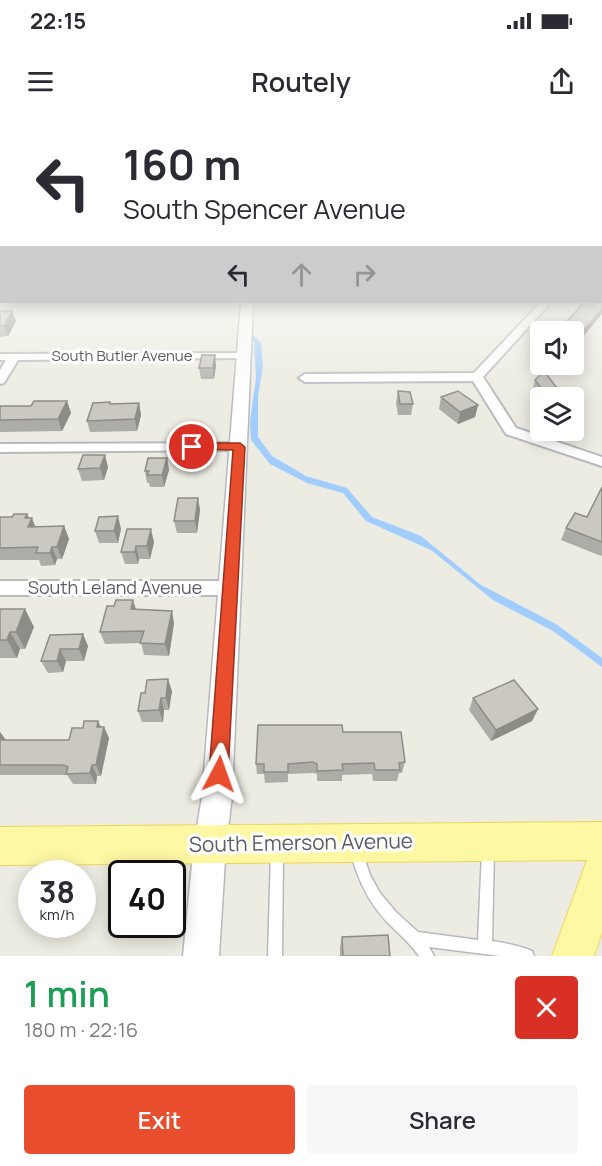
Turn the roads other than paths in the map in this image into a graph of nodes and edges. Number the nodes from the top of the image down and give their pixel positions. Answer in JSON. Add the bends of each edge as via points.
{"nodes":[{"id":1,"x":246,"y":324,"type":"edge"},
{"id":2,"x":526,"y":324,"type":"edge"},
{"id":3,"x":244,"y":356,"type":"junction"},
{"id":4,"x":0,"y":357,"type":"edge"},
{"id":5,"x":14,"y":357,"type":"junction"},
{"id":6,"x":477,"y":377,"type":"junction"},
{"id":7,"x":305,"y":378,"type":"dead end"},
{"id":8,"x":0,"y":380,"type":"edge"},
{"id":9,"x":240,"y":447,"type":"junction"},
{"id":10,"x":0,"y":448,"type":"edge"},
{"id":11,"x":602,"y":462,"type":"edge"},
{"id":12,"x":0,"y":588,"type":"edge"},
{"id":13,"x":230,"y":588,"type":"junction"},
{"id":14,"x":602,"y":840,"type":"edge"},
{"id":15,"x":488,"y":841,"type":"junction"},
{"id":16,"x":277,"y":843,"type":"junction"},
{"id":17,"x":355,"y":843,"type":"junction"},
{"id":18,"x":210,"y":844,"type":"junction"},
{"id":19,"x":0,"y":846,"type":"edge"},
{"id":20,"x":602,"y":871,"type":"edge"},
{"id":21,"x":418,"y":939,"type":"junction"},
{"id":22,"x":485,"y":947,"type":"junction"},
{"id":23,"x":201,"y":956,"type":"edge"},
{"id":24,"x":275,"y":956,"type":"edge"},
{"id":25,"x":427,"y":956,"type":"edge"},
{"id":26,"x":527,"y":956,"type":"edge"},
{"id":27,"x":573,"y":956,"type":"edge"}],
"edges":[{"from":1,"to":3,"type":"street"},
{"from":2,"to":6,"type":"street"},
{"from":3,"to":5,"type":"street","name":"South Butler Avenue"},
{"from":3,"to":9,"type":"street"},
{"from":4,"to":5,"type":"street","name":"South Butler Avenue"},
{"from":5,"to":8,"type":"street"},
{"from":6,"to":7,"type":"street"},
{"from":6,"to":11,"type":"street","via":[[511,431]]},
{"from":9,"to":10,"type":"street"},
{"from":9,"to":13,"type":"street"},
{"from":12,"to":13,"type":"street","name":"South Leland Avenue"},
{"from":13,"to":18,"type":"street","via":[[217,797]]},
{"from":14,"to":15,"type":"main road","name":"South Emerson Avenue"},
{"from":15,"to":17,"type":"main road","name":"South Emerson Avenue"},
{"from":15,"to":22,"type":"lane"},
{"from":16,"to":17,"type":"main road","name":"South Emerson Avenue"},
{"from":16,"to":18,"type":"main road","name":"South Emerson Avenue"},
{"from":16,"to":24,"type":"lane"},
{"from":17,"to":21,"type":"lane","via":[[365,880],[387,912]]},
{"from":18,"to":19,"type":"main road","name":"South Emerson Avenue"},
{"from":18,"to":23,"type":"street"},
{"from":20,"to":27,"type":"main road"},
{"from":21,"to":22,"type":"lane"},
{"from":21,"to":25,"type":"lane"},
{"from":22,"to":26,"type":"lane"}]}
